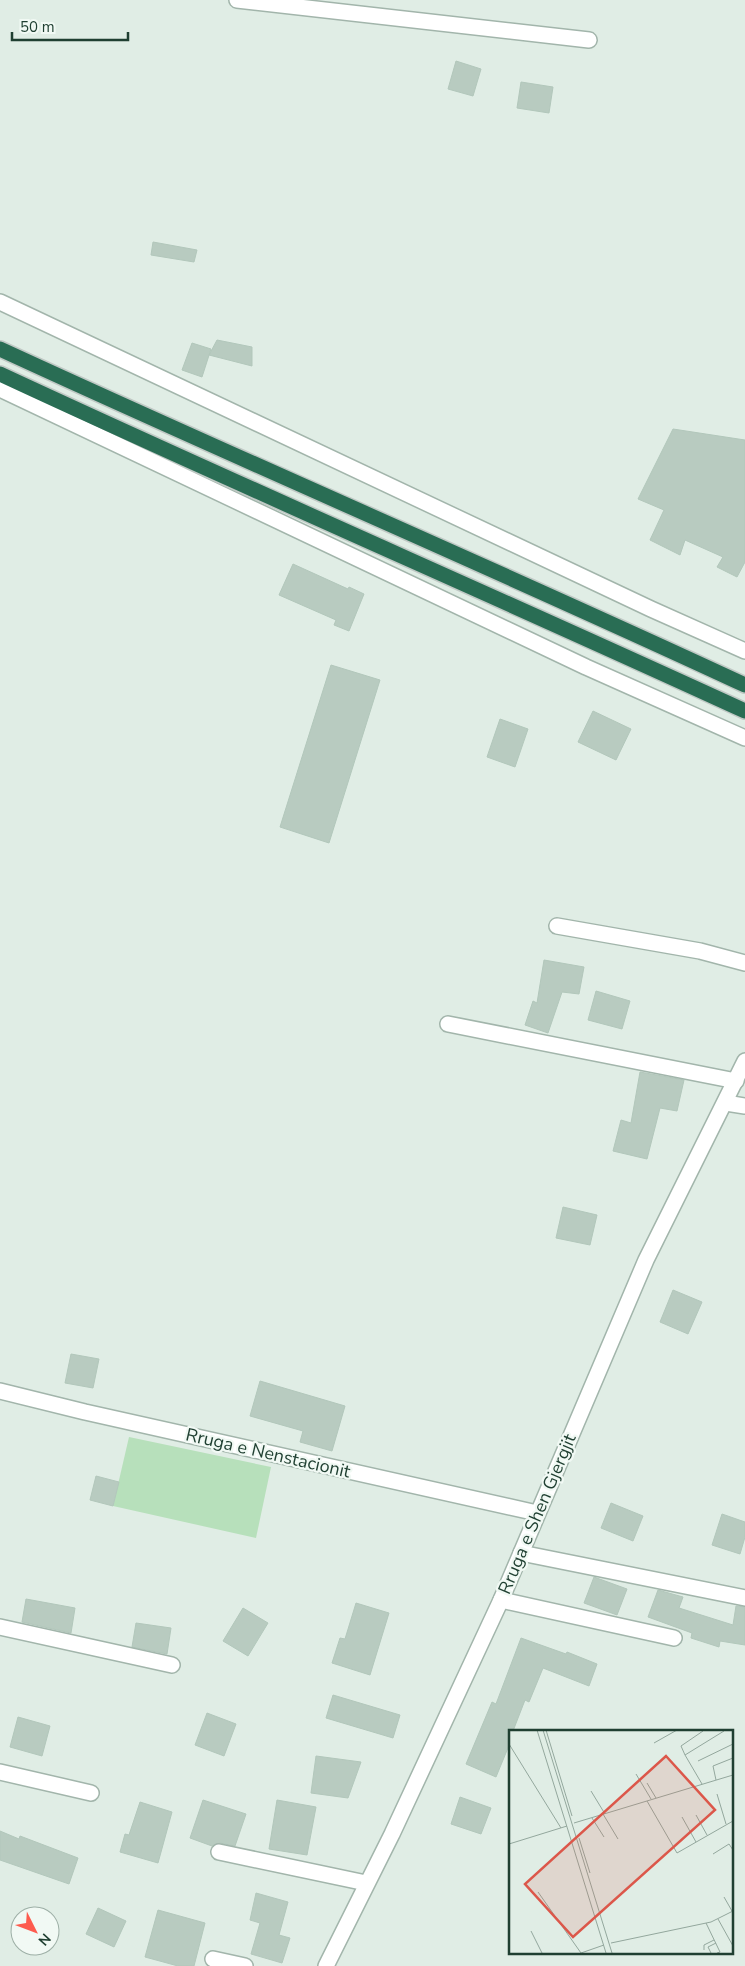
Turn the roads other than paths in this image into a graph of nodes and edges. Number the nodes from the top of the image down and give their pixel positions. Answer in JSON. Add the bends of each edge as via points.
{"nodes":[{"id":1,"x":237,"y":0,"type":"edge"},
{"id":2,"x":589,"y":40,"type":"dead end"},
{"id":3,"x":0,"y":302,"type":"edge"},
{"id":4,"x":0,"y":348,"type":"edge"},
{"id":5,"x":0,"y":374,"type":"edge"},
{"id":6,"x":0,"y":389,"type":"edge"},
{"id":7,"x":745,"y":651,"type":"edge"},
{"id":8,"x":745,"y":684,"type":"edge"},
{"id":9,"x":745,"y":711,"type":"edge"},
{"id":10,"x":745,"y":738,"type":"edge"},
{"id":11,"x":557,"y":926,"type":"dead end"},
{"id":12,"x":745,"y":963,"type":"edge"},
{"id":13,"x":448,"y":1024,"type":"dead end"},
{"id":14,"x":745,"y":1062,"type":"edge"},
{"id":15,"x":736,"y":1081,"type":"junction"},
{"id":16,"x":726,"y":1103,"type":"junction"},
{"id":17,"x":745,"y":1106,"type":"edge"},
{"id":18,"x":0,"y":1391,"type":"edge"},
{"id":19,"x":537,"y":1513,"type":"junction"},
{"id":20,"x":521,"y":1553,"type":"junction"},
{"id":21,"x":745,"y":1598,"type":"edge"},
{"id":22,"x":501,"y":1600,"type":"junction"},
{"id":23,"x":0,"y":1627,"type":"edge"},
{"id":24,"x":674,"y":1638,"type":"dead end"},
{"id":25,"x":172,"y":1665,"type":"dead end"},
{"id":26,"x":0,"y":1772,"type":"edge"},
{"id":27,"x":91,"y":1793,"type":"dead end"},
{"id":28,"x":219,"y":1852,"type":"dead end"},
{"id":29,"x":366,"y":1883,"type":"junction"},
{"id":30,"x":213,"y":1959,"type":"dead end"},
{"id":31,"x":245,"y":1966,"type":"edge"},
{"id":32,"x":326,"y":1966,"type":"edge"}],
"edges":[{"from":1,"to":2,"type":"street"},
{"from":3,"to":7,"type":"street"},
{"from":4,"to":8,"type":"highway"},
{"from":5,"to":9,"type":"highway"},
{"from":6,"to":10,"type":"street","via":[[586,667]]},
{"from":11,"to":12,"type":"street","via":[[700,951]]},
{"from":13,"to":15,"type":"street"},
{"from":14,"to":15,"type":"street","name":"Rruga e Shen Gjergjit"},
{"from":15,"to":16,"type":"street","name":"Rruga e Shen Gjergjit"},
{"from":16,"to":17,"type":"street"},
{"from":16,"to":19,"type":"street","name":"Rruga e Shen Gjergjit","via":[[646,1260]]},
{"from":18,"to":19,"type":"street","name":"Rruga e Nenstacionit"},
{"from":19,"to":20,"type":"street","name":"Rruga e Shen Gjergjit"},
{"from":20,"to":21,"type":"street"},
{"from":20,"to":22,"type":"street","name":"Rruga e Shen Gjergjit"},
{"from":22,"to":24,"type":"street"},
{"from":22,"to":29,"type":"street","name":"Rruga e Shen Gjergjit"},
{"from":23,"to":25,"type":"street"},
{"from":26,"to":27,"type":"street"},
{"from":28,"to":29,"type":"street"},
{"from":29,"to":32,"type":"street","name":"Rruga e Shen Gjergjit"},
{"from":30,"to":31,"type":"street"}]}
